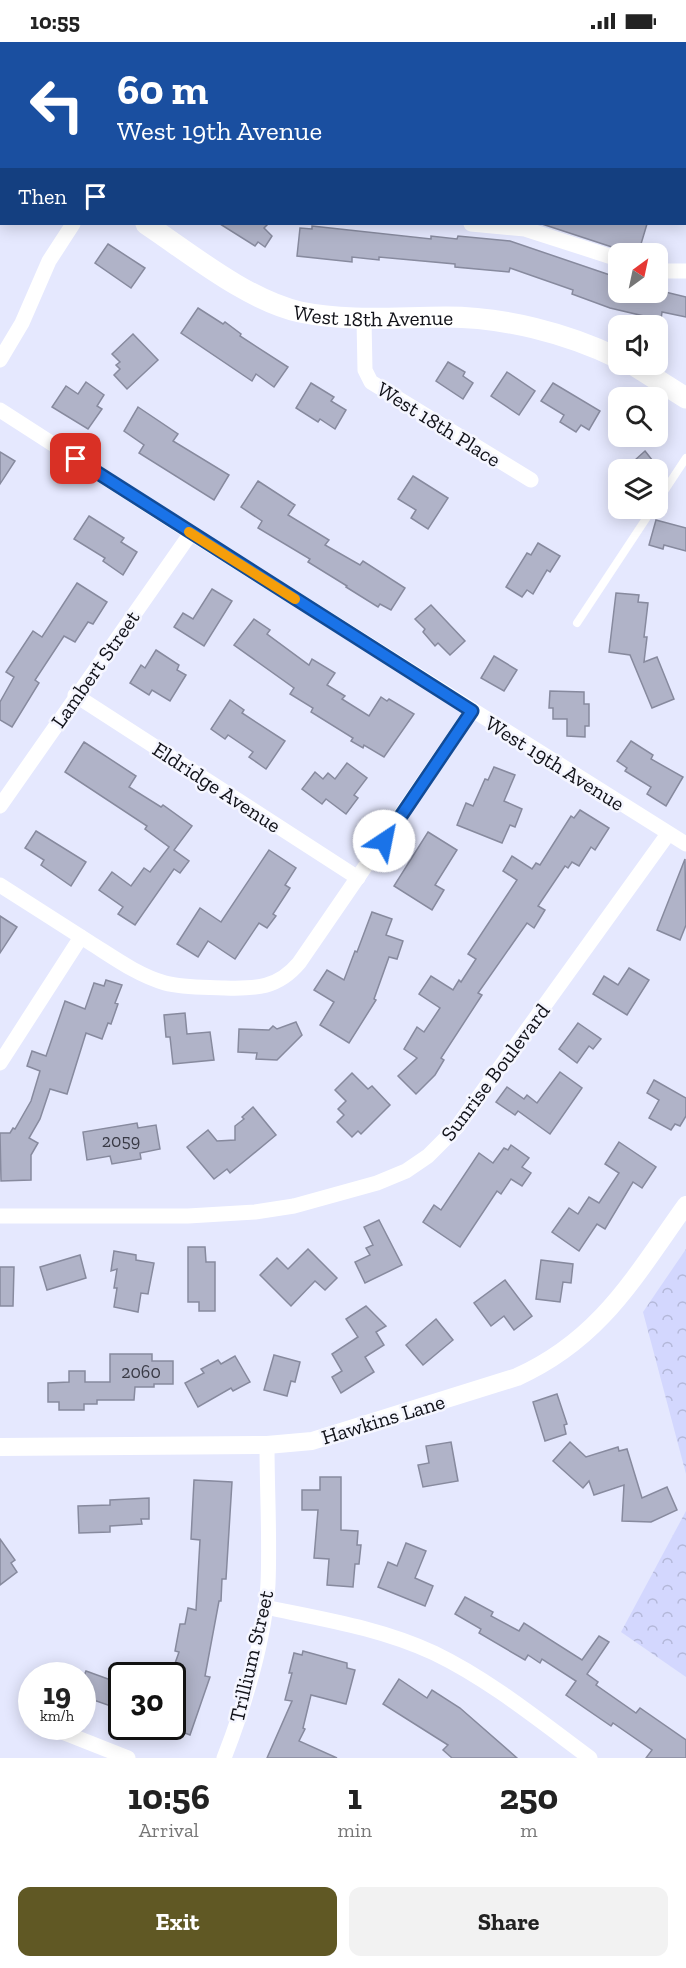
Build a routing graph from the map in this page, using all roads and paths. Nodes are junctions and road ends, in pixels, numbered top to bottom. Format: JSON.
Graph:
{"nodes":[{"id":1,"x":72,"y":225,"type":"edge"},
{"id":2,"x":148,"y":225,"type":"edge"},
{"id":3,"x":480,"y":225,"type":"edge"},
{"id":4,"x":608,"y":256,"type":"edge"},
{"id":5,"x":668,"y":271,"type":"edge"},
{"id":6,"x":686,"y":271,"type":"edge"},
{"id":7,"x":364,"y":320,"type":"junction"},
{"id":8,"x":608,"y":354,"type":"edge"},
{"id":9,"x":0,"y":360,"type":"edge"},
{"id":10,"x":649,"y":375,"type":"edge"},
{"id":11,"x":686,"y":398,"type":"edge"},
{"id":12,"x":0,"y":410,"type":"edge"},
{"id":13,"x":686,"y":458,"type":"edge"},
{"id":14,"x":531,"y":480,"type":"dead end"},
{"id":15,"x":668,"y":485,"type":"edge"},
{"id":16,"x":646,"y":519,"type":"edge"},
{"id":17,"x":191,"y":533,"type":"junction"},
{"id":18,"x":577,"y":623,"type":"dead end"},
{"id":19,"x":75,"y":695,"type":"junction"},
{"id":20,"x":472,"y":711,"type":"junction"},
{"id":21,"x":0,"y":806,"type":"edge"},
{"id":22,"x":668,"y":834,"type":"junction"},
{"id":23,"x":686,"y":844,"type":"edge"},
{"id":24,"x":358,"y":878,"type":"junction"},
{"id":25,"x":0,"y":885,"type":"edge"},
{"id":26,"x":81,"y":937,"type":"junction"},
{"id":27,"x":0,"y":1063,"type":"edge"},
{"id":28,"x":686,"y":1205,"type":"edge"},
{"id":29,"x":0,"y":1216,"type":"edge"},
{"id":30,"x":267,"y":1445,"type":"junction"},
{"id":31,"x":0,"y":1447,"type":"edge"},
{"id":32,"x":265,"y":1607,"type":"junction"},
{"id":33,"x":82,"y":1740,"type":"edge"},
{"id":34,"x":128,"y":1758,"type":"edge"},
{"id":35,"x":224,"y":1758,"type":"edge"},
{"id":36,"x":590,"y":1758,"type":"edge"}],
"edges":[{"from":1,"to":9,"type":"street"},
{"from":2,"to":7,"type":"main road","name":"West 18th Avenue"},
{"from":3,"to":4,"type":"street"},
{"from":5,"to":6,"type":"street"},
{"from":7,"to":8,"type":"main road","name":"West 18th Avenue"},
{"from":7,"to":14,"type":"street","name":"West 18th Place"},
{"from":10,"to":11,"type":"main road"},
{"from":12,"to":17,"type":"street","name":"West 19th Avenue"},
{"from":13,"to":15,"type":"lane"},
{"from":16,"to":18,"type":"lane"},
{"from":17,"to":19,"type":"street","name":"Lambert Street"},
{"from":17,"to":20,"type":"street","name":"West 19th Avenue"},
{"from":19,"to":21,"type":"street","name":"Lambert Street"},
{"from":19,"to":24,"type":"street","name":"Eldridge Avenue"},
{"from":20,"to":22,"type":"street","name":"West 19th Avenue"},
{"from":20,"to":24,"type":"street"},
{"from":22,"to":23,"type":"street","name":"West 19th Avenue"},
{"from":22,"to":29,"type":"street","name":"Sunrise Boulevard"},
{"from":24,"to":26,"type":"street"},
{"from":25,"to":26,"type":"street"},
{"from":26,"to":27,"type":"street"},
{"from":28,"to":30,"type":"street","name":"Hawkins Lane"},
{"from":30,"to":31,"type":"street","name":"Hawkins Lane"},
{"from":30,"to":32,"type":"street","name":"Trillium Street"},
{"from":32,"to":35,"type":"street","name":"Trillium Street"},
{"from":32,"to":36,"type":"street"},
{"from":33,"to":34,"type":"street"}]}
